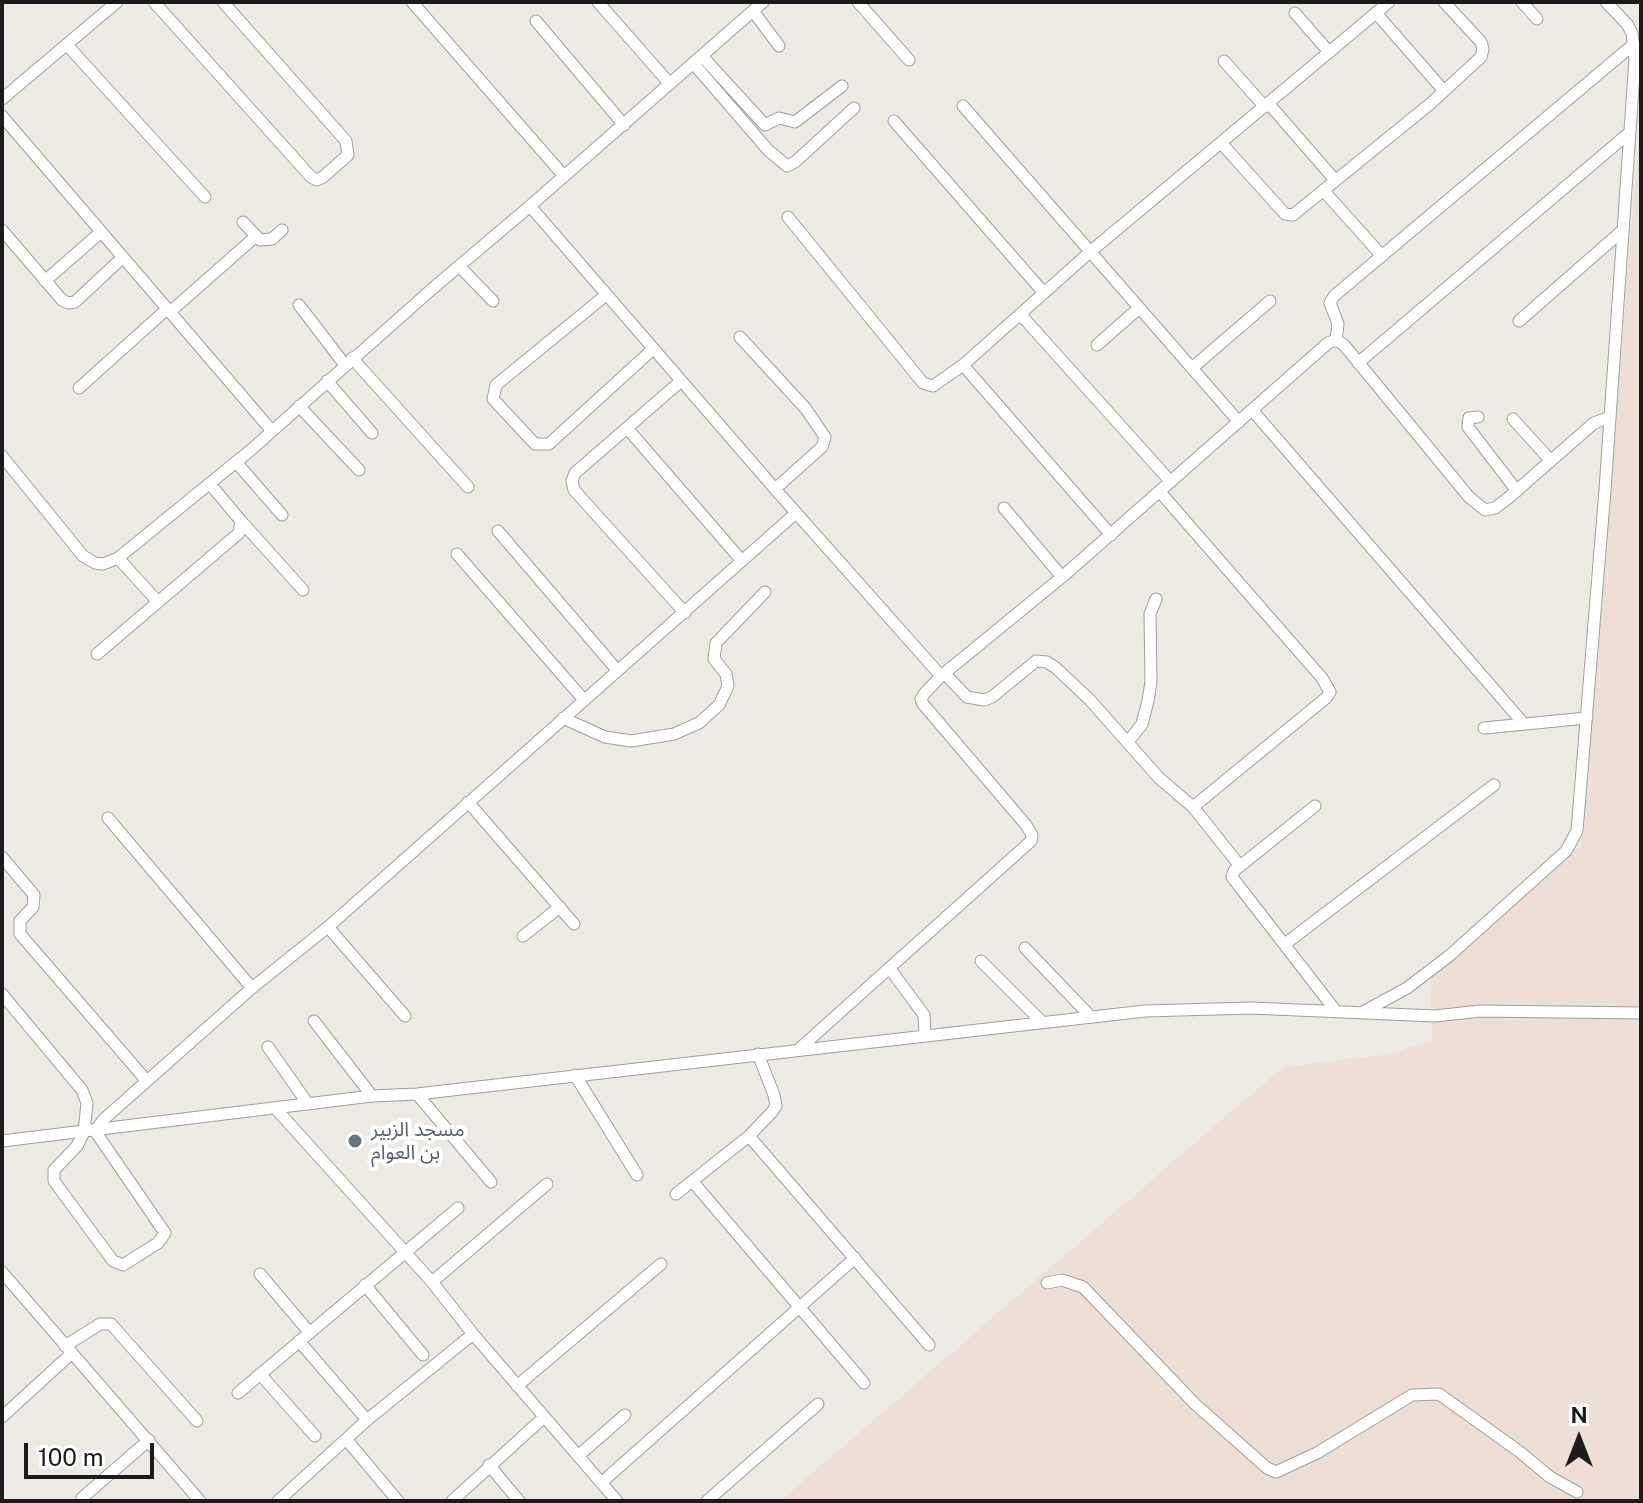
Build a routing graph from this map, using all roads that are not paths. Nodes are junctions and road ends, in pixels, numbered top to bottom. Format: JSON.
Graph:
{"nodes":[{"id":1,"x":154,"y":2,"type":"edge"},
{"id":2,"x":223,"y":2,"type":"edge"},
{"id":3,"x":412,"y":2,"type":"edge"},
{"id":4,"x":598,"y":2,"type":"edge"},
{"id":5,"x":763,"y":2,"type":"edge"},
{"id":6,"x":858,"y":2,"type":"edge"},
{"id":7,"x":1389,"y":2,"type":"edge"},
{"id":8,"x":1444,"y":2,"type":"edge"},
{"id":9,"x":1522,"y":2,"type":"edge"},
{"id":10,"x":1606,"y":2,"type":"edge"},
{"id":11,"x":110,"y":4,"type":"edge"},
{"id":12,"x":753,"y":11,"type":"junction"},
{"id":13,"x":1295,"y":13,"type":"dead end"},
{"id":14,"x":1376,"y":13,"type":"junction"},
{"id":15,"x":1537,"y":19,"type":"dead end"},
{"id":16,"x":536,"y":21,"type":"dead end"},
{"id":17,"x":1634,"y":44,"type":"junction"},
{"id":18,"x":67,"y":45,"type":"junction"},
{"id":19,"x":779,"y":46,"type":"dead end"},
{"id":20,"x":1329,"y":52,"type":"junction"},
{"id":21,"x":697,"y":59,"type":"junction"},
{"id":22,"x":909,"y":60,"type":"dead end"},
{"id":23,"x":1224,"y":61,"type":"dead end"},
{"id":24,"x":670,"y":84,"type":"junction"},
{"id":25,"x":842,"y":86,"type":"dead end"},
{"id":26,"x":1444,"y":91,"type":"junction"},
{"id":27,"x":2,"y":99,"type":"edge"},
{"id":28,"x":963,"y":106,"type":"dead end"},
{"id":29,"x":1267,"y":106,"type":"junction"},
{"id":30,"x":854,"y":108,"type":"dead end"},
{"id":31,"x":2,"y":116,"type":"edge"},
{"id":32,"x":894,"y":121,"type":"dead end"},
{"id":33,"x":624,"y":125,"type":"junction"},
{"id":34,"x":1629,"y":133,"type":"junction"},
{"id":35,"x":1222,"y":144,"type":"junction"},
{"id":36,"x":564,"y":176,"type":"junction"},
{"id":37,"x":1335,"y":180,"type":"junction"},
{"id":38,"x":1323,"y":190,"type":"junction"},
{"id":39,"x":205,"y":197,"type":"dead end"},
{"id":40,"x":530,"y":206,"type":"junction"},
{"id":41,"x":788,"y":217,"type":"dead end"},
{"id":42,"x":243,"y":222,"type":"dead end"},
{"id":43,"x":2,"y":230,"type":"edge"},
{"id":44,"x":282,"y":230,"type":"dead end"},
{"id":45,"x":1622,"y":231,"type":"junction"},
{"id":46,"x":101,"y":232,"type":"junction"},
{"id":47,"x":255,"y":237,"type":"junction"},
{"id":48,"x":1090,"y":252,"type":"junction"},
{"id":49,"x":1382,"y":256,"type":"junction"},
{"id":50,"x":123,"y":257,"type":"junction"},
{"id":51,"x":459,"y":266,"type":"junction"},
{"id":52,"x":45,"y":281,"type":"junction"},
{"id":53,"x":1044,"y":293,"type":"junction"},
{"id":54,"x":606,"y":295,"type":"junction"},
{"id":55,"x":493,"y":301,"type":"dead end"},
{"id":56,"x":1270,"y":301,"type":"dead end"},
{"id":57,"x":299,"y":305,"type":"dead end"},
{"id":58,"x":1139,"y":308,"type":"junction"},
{"id":59,"x":168,"y":310,"type":"junction"},
{"id":60,"x":1021,"y":315,"type":"junction"},
{"id":61,"x":1519,"y":321,"type":"dead end"},
{"id":62,"x":740,"y":337,"type":"dead end"},
{"id":63,"x":1336,"y":340,"type":"junction"},
{"id":64,"x":1097,"y":345,"type":"dead end"},
{"id":65,"x":653,"y":349,"type":"junction"},
{"id":66,"x":349,"y":361,"type":"junction"},
{"id":67,"x":1358,"y":363,"type":"junction"},
{"id":68,"x":963,"y":365,"type":"junction"},
{"id":69,"x":1192,"y":368,"type":"junction"},
{"id":70,"x":327,"y":381,"type":"junction"},
{"id":71,"x":681,"y":381,"type":"junction"},
{"id":72,"x":79,"y":388,"type":"dead end"},
{"id":73,"x":299,"y":406,"type":"junction"},
{"id":74,"x":1252,"y":410,"type":"junction"},
{"id":75,"x":1478,"y":417,"type":"dead end"},
{"id":76,"x":1610,"y":417,"type":"junction"},
{"id":77,"x":1513,"y":419,"type":"dead end"},
{"id":78,"x":1239,"y":422,"type":"junction"},
{"id":79,"x":627,"y":428,"type":"junction"},
{"id":80,"x":272,"y":431,"type":"junction"},
{"id":81,"x":372,"y":433,"type":"dead end"},
{"id":82,"x":2,"y":456,"type":"edge"},
{"id":83,"x":1551,"y":461,"type":"junction"},
{"id":84,"x":236,"y":462,"type":"junction"},
{"id":85,"x":359,"y":470,"type":"dead end"},
{"id":86,"x":1171,"y":482,"type":"junction"},
{"id":87,"x":210,"y":484,"type":"junction"},
{"id":88,"x":468,"y":487,"type":"dead end"},
{"id":89,"x":775,"y":489,"type":"junction"},
{"id":90,"x":1517,"y":491,"type":"junction"},
{"id":91,"x":1160,"y":492,"type":"junction"},
{"id":92,"x":1004,"y":508,"type":"dead end"},
{"id":93,"x":796,"y":513,"type":"junction"},
{"id":94,"x":282,"y":515,"type":"dead end"},
{"id":95,"x":241,"y":521,"type":"junction"},
{"id":96,"x":498,"y":531,"type":"dead end"},
{"id":97,"x":1111,"y":535,"type":"junction"},
{"id":98,"x":457,"y":554,"type":"dead end"},
{"id":99,"x":118,"y":558,"type":"junction"},
{"id":100,"x":742,"y":561,"type":"junction"},
{"id":101,"x":1062,"y":577,"type":"junction"},
{"id":102,"x":303,"y":590,"type":"dead end"},
{"id":103,"x":765,"y":592,"type":"dead end"},
{"id":104,"x":1156,"y":599,"type":"dead end"},
{"id":105,"x":158,"y":602,"type":"junction"},
{"id":106,"x":685,"y":613,"type":"junction"},
{"id":107,"x":97,"y":654,"type":"dead end"},
{"id":108,"x":617,"y":670,"type":"junction"},
{"id":109,"x":943,"y":675,"type":"junction"},
{"id":110,"x":584,"y":700,"type":"junction"},
{"id":111,"x":563,"y":718,"type":"junction"},
{"id":112,"x":1587,"y":718,"type":"junction"},
{"id":113,"x":1524,"y":724,"type":"junction"},
{"id":114,"x":1484,"y":728,"type":"dead end"},
{"id":115,"x":1128,"y":742,"type":"junction"},
{"id":116,"x":1494,"y":785,"type":"dead end"},
{"id":117,"x":468,"y":802,"type":"junction"},
{"id":118,"x":1315,"y":806,"type":"dead end"},
{"id":119,"x":1193,"y":807,"type":"junction"},
{"id":120,"x":108,"y":818,"type":"dead end"},
{"id":121,"x":2,"y":857,"type":"edge"},
{"id":122,"x":1240,"y":866,"type":"junction"},
{"id":123,"x":560,"y":907,"type":"junction"},
{"id":124,"x":574,"y":924,"type":"dead end"},
{"id":125,"x":328,"y":927,"type":"junction"},
{"id":126,"x":523,"y":936,"type":"dead end"},
{"id":127,"x":1285,"y":944,"type":"junction"},
{"id":128,"x":1025,"y":948,"type":"dead end"},
{"id":129,"x":981,"y":961,"type":"dead end"},
{"id":130,"x":890,"y":969,"type":"junction"},
{"id":131,"x":252,"y":988,"type":"junction"},
{"id":132,"x":2,"y":994,"type":"edge"},
{"id":133,"x":1335,"y":1010,"type":"junction"},
{"id":134,"x":1363,"y":1012,"type":"junction"},
{"id":135,"x":1641,"y":1013,"type":"edge"},
{"id":136,"x":405,"y":1016,"type":"dead end"},
{"id":137,"x":1090,"y":1016,"type":"junction"},
{"id":138,"x":314,"y":1021,"type":"dead end"},
{"id":139,"x":1042,"y":1022,"type":"junction"},
{"id":140,"x":925,"y":1035,"type":"junction"},
{"id":141,"x":268,"y":1047,"type":"dead end"},
{"id":142,"x":798,"y":1049,"type":"junction"},
{"id":143,"x":758,"y":1054,"type":"junction"},
{"id":144,"x":575,"y":1075,"type":"junction"},
{"id":145,"x":146,"y":1080,"type":"junction"},
{"id":146,"x":417,"y":1094,"type":"junction"},
{"id":147,"x":372,"y":1096,"type":"junction"},
{"id":148,"x":308,"y":1104,"type":"junction"},
{"id":149,"x":276,"y":1109,"type":"junction"},
{"id":150,"x":90,"y":1131,"type":"junction"},
{"id":151,"x":749,"y":1136,"type":"junction"},
{"id":152,"x":2,"y":1141,"type":"edge"},
{"id":153,"x":637,"y":1175,"type":"dead end"},
{"id":154,"x":491,"y":1182,"type":"dead end"},
{"id":155,"x":693,"y":1182,"type":"junction"},
{"id":156,"x":547,"y":1184,"type":"dead end"},
{"id":157,"x":676,"y":1194,"type":"dead end"},
{"id":158,"x":458,"y":1208,"type":"dead end"},
{"id":159,"x":404,"y":1251,"type":"junction"},
{"id":160,"x":855,"y":1258,"type":"junction"},
{"id":161,"x":661,"y":1264,"type":"dead end"},
{"id":162,"x":2,"y":1272,"type":"edge"},
{"id":163,"x":260,"y":1274,"type":"dead end"},
{"id":164,"x":432,"y":1282,"type":"junction"},
{"id":165,"x":1047,"y":1283,"type":"dead end"},
{"id":166,"x":365,"y":1285,"type":"junction"},
{"id":167,"x":799,"y":1305,"type":"junction"},
{"id":168,"x":309,"y":1332,"type":"junction"},
{"id":169,"x":473,"y":1334,"type":"junction"},
{"id":170,"x":299,"y":1341,"type":"junction"},
{"id":171,"x":929,"y":1345,"type":"dead end"},
{"id":172,"x":69,"y":1349,"type":"junction"},
{"id":173,"x":423,"y":1355,"type":"dead end"},
{"id":174,"x":260,"y":1374,"type":"junction"},
{"id":175,"x":864,"y":1383,"type":"dead end"},
{"id":176,"x":517,"y":1386,"type":"junction"},
{"id":177,"x":238,"y":1393,"type":"dead end"},
{"id":178,"x":818,"y":1404,"type":"dead end"},
{"id":179,"x":625,"y":1415,"type":"dead end"},
{"id":180,"x":2,"y":1417,"type":"edge"},
{"id":181,"x":543,"y":1418,"type":"junction"},
{"id":182,"x":367,"y":1420,"type":"junction"},
{"id":183,"x":197,"y":1421,"type":"dead end"},
{"id":184,"x":315,"y":1436,"type":"dead end"},
{"id":185,"x":346,"y":1439,"type":"junction"},
{"id":186,"x":149,"y":1440,"type":"junction"},
{"id":187,"x":578,"y":1456,"type":"junction"},
{"id":188,"x":489,"y":1465,"type":"junction"},
{"id":189,"x":601,"y":1483,"type":"junction"},
{"id":190,"x":1577,"y":1492,"type":"dead end"},
{"id":191,"x":82,"y":1498,"type":"dead end"},
{"id":192,"x":200,"y":1501,"type":"edge"},
{"id":193,"x":278,"y":1501,"type":"edge"},
{"id":194,"x":398,"y":1501,"type":"edge"},
{"id":195,"x":452,"y":1501,"type":"edge"},
{"id":196,"x":519,"y":1501,"type":"edge"},
{"id":197,"x":617,"y":1501,"type":"edge"},
{"id":198,"x":707,"y":1501,"type":"edge"}],
"edges":[{"from":1,"to":2,"type":"street"},
{"from":3,"to":36,"type":"street"},
{"from":4,"to":24,"type":"street"},
{"from":5,"to":12,"type":"street"},
{"from":6,"to":22,"type":"street"},
{"from":7,"to":14,"type":"street"},
{"from":8,"to":26,"type":"street"},
{"from":9,"to":15,"type":"street"},
{"from":10,"to":17,"type":"street"},
{"from":11,"to":18,"type":"street"},
{"from":12,"to":19,"type":"street"},
{"from":12,"to":21,"type":"street"},
{"from":13,"to":20,"type":"street"},
{"from":14,"to":20,"type":"street"},
{"from":14,"to":26,"type":"street"},
{"from":16,"to":33,"type":"street"},
{"from":17,"to":34,"type":"street"},
{"from":17,"to":49,"type":"street"},
{"from":18,"to":27,"type":"street"},
{"from":18,"to":39,"type":"street"},
{"from":20,"to":29,"type":"street"},
{"from":21,"to":24,"type":"street"},
{"from":21,"to":25,"type":"street"},
{"from":21,"to":30,"type":"street"},
{"from":23,"to":29,"type":"street"},
{"from":24,"to":33,"type":"street"},
{"from":26,"to":37,"type":"street"},
{"from":28,"to":48,"type":"street"},
{"from":29,"to":35,"type":"street"},
{"from":29,"to":37,"type":"street"},
{"from":31,"to":46,"type":"street"},
{"from":32,"to":53,"type":"street"},
{"from":33,"to":36,"type":"street"},
{"from":34,"to":45,"type":"street"},
{"from":34,"to":67,"type":"street"},
{"from":35,"to":38,"type":"street"},
{"from":35,"to":48,"type":"street"},
{"from":36,"to":40,"type":"street"},
{"from":37,"to":38,"type":"street"},
{"from":38,"to":49,"type":"street"},
{"from":40,"to":51,"type":"street"},
{"from":40,"to":54,"type":"street"},
{"from":41,"to":68,"type":"street"},
{"from":42,"to":47,"type":"street"},
{"from":43,"to":52,"type":"street"},
{"from":44,"to":47,"type":"street"},
{"from":45,"to":61,"type":"street"},
{"from":45,"to":76,"type":"street"},
{"from":46,"to":50,"type":"street"},
{"from":46,"to":52,"type":"street"},
{"from":47,"to":59,"type":"street"},
{"from":48,"to":53,"type":"street"},
{"from":48,"to":58,"type":"street"},
{"from":49,"to":63,"type":"street"},
{"from":50,"to":52,"type":"street"},
{"from":50,"to":59,"type":"street"},
{"from":51,"to":55,"type":"street"},
{"from":51,"to":66,"type":"street"},
{"from":53,"to":60,"type":"street"},
{"from":54,"to":65,"type":"street"},
{"from":54,"to":65,"type":"street"},
{"from":56,"to":69,"type":"street"},
{"from":57,"to":66,"type":"street"},
{"from":58,"to":64,"type":"street"},
{"from":58,"to":69,"type":"street"},
{"from":59,"to":72,"type":"street"},
{"from":59,"to":80,"type":"street"},
{"from":60,"to":68,"type":"street"},
{"from":60,"to":86,"type":"street"},
{"from":62,"to":89,"type":"street"},
{"from":63,"to":67,"type":"street"},
{"from":63,"to":74,"type":"street"},
{"from":65,"to":71,"type":"street"},
{"from":66,"to":70,"type":"street"},
{"from":66,"to":88,"type":"street"},
{"from":67,"to":90,"type":"street"},
{"from":68,"to":97,"type":"street"},
{"from":69,"to":78,"type":"street"},
{"from":70,"to":73,"type":"street"},
{"from":70,"to":81,"type":"street"},
{"from":71,"to":79,"type":"street"},
{"from":71,"to":89,"type":"street"},
{"from":73,"to":80,"type":"street"},
{"from":73,"to":85,"type":"street"},
{"from":74,"to":78,"type":"street"},
{"from":74,"to":113,"type":"street"},
{"from":75,"to":90,"type":"street"},
{"from":76,"to":83,"type":"street"},
{"from":76,"to":112,"type":"street"},
{"from":77,"to":83,"type":"street"},
{"from":78,"to":86,"type":"street"},
{"from":79,"to":100,"type":"street"},
{"from":79,"to":106,"type":"street"},
{"from":80,"to":84,"type":"street"},
{"from":82,"to":99,"type":"street"},
{"from":83,"to":90,"type":"street"},
{"from":84,"to":87,"type":"street"},
{"from":84,"to":94,"type":"street"},
{"from":86,"to":91,"type":"street"},
{"from":87,"to":95,"type":"street"},
{"from":87,"to":99,"type":"street"},
{"from":89,"to":93,"type":"street"},
{"from":91,"to":97,"type":"street"},
{"from":91,"to":119,"type":"street"},
{"from":92,"to":101,"type":"street"},
{"from":93,"to":100,"type":"street"},
{"from":93,"to":109,"type":"street"},
{"from":95,"to":102,"type":"street"},
{"from":95,"to":105,"type":"street"},
{"from":96,"to":108,"type":"street"},
{"from":97,"to":101,"type":"street"},
{"from":98,"to":110,"type":"street"},
{"from":99,"to":105,"type":"street"},
{"from":100,"to":106,"type":"street"},
{"from":101,"to":109,"type":"street"},
{"from":103,"to":111,"type":"street"},
{"from":104,"to":115,"type":"street"},
{"from":105,"to":107,"type":"street"},
{"from":106,"to":108,"type":"street"},
{"from":108,"to":110,"type":"street"},
{"from":109,"to":115,"type":"street"},
{"from":109,"to":130,"type":"street"},
{"from":110,"to":111,"type":"street"},
{"from":111,"to":117,"type":"street"},
{"from":112,"to":113,"type":"street"},
{"from":112,"to":134,"type":"street"},
{"from":113,"to":114,"type":"street"},
{"from":115,"to":119,"type":"street"},
{"from":116,"to":127,"type":"street"},
{"from":117,"to":123,"type":"street"},
{"from":117,"to":125,"type":"street"},
{"from":118,"to":122,"type":"street"},
{"from":119,"to":122,"type":"street"},
{"from":120,"to":131,"type":"street"},
{"from":121,"to":145,"type":"street"},
{"from":122,"to":127,"type":"street"},
{"from":123,"to":124,"type":"street"},
{"from":123,"to":126,"type":"street"},
{"from":125,"to":131,"type":"street"},
{"from":125,"to":136,"type":"street"},
{"from":127,"to":133,"type":"street"},
{"from":128,"to":137,"type":"street"},
{"from":129,"to":139,"type":"street"},
{"from":130,"to":140,"type":"street"},
{"from":130,"to":142,"type":"street"},
{"from":131,"to":145,"type":"street"},
{"from":132,"to":150,"type":"street"},
{"from":133,"to":134,"type":"street"},
{"from":133,"to":137,"type":"street"},
{"from":134,"to":135,"type":"street"},
{"from":137,"to":139,"type":"street"},
{"from":138,"to":147,"type":"street"},
{"from":139,"to":140,"type":"street"},
{"from":140,"to":142,"type":"street"},
{"from":141,"to":148,"type":"street"},
{"from":142,"to":143,"type":"street"},
{"from":143,"to":144,"type":"street"},
{"from":143,"to":151,"type":"street"},
{"from":144,"to":146,"type":"street"},
{"from":144,"to":153,"type":"street"},
{"from":145,"to":150,"type":"street"},
{"from":146,"to":147,"type":"street"},
{"from":146,"to":154,"type":"street"},
{"from":147,"to":148,"type":"street"},
{"from":148,"to":149,"type":"street"},
{"from":149,"to":150,"type":"street"},
{"from":149,"to":159,"type":"street"},
{"from":150,"to":150,"type":"street"},
{"from":150,"to":152,"type":"street"},
{"from":151,"to":155,"type":"street"},
{"from":151,"to":160,"type":"street"},
{"from":155,"to":157,"type":"street"},
{"from":155,"to":167,"type":"street"},
{"from":156,"to":164,"type":"street"},
{"from":158,"to":159,"type":"street"},
{"from":159,"to":164,"type":"street"},
{"from":159,"to":166,"type":"street"},
{"from":160,"to":167,"type":"street"},
{"from":160,"to":171,"type":"street"},
{"from":161,"to":176,"type":"street"},
{"from":162,"to":172,"type":"street"},
{"from":163,"to":168,"type":"street"},
{"from":164,"to":169,"type":"street"},
{"from":165,"to":190,"type":"street"},
{"from":166,"to":168,"type":"street"},
{"from":166,"to":173,"type":"street"},
{"from":167,"to":175,"type":"street"},
{"from":167,"to":189,"type":"street"},
{"from":168,"to":170,"type":"street"},
{"from":169,"to":176,"type":"street"},
{"from":169,"to":182,"type":"street"},
{"from":170,"to":174,"type":"street"},
{"from":170,"to":182,"type":"street"},
{"from":172,"to":180,"type":"street"},
{"from":172,"to":183,"type":"street"},
{"from":172,"to":186,"type":"street"},
{"from":174,"to":177,"type":"street"},
{"from":174,"to":184,"type":"street"},
{"from":176,"to":181,"type":"street"},
{"from":178,"to":198,"type":"street"},
{"from":179,"to":187,"type":"street"},
{"from":181,"to":187,"type":"street"},
{"from":181,"to":188,"type":"street"},
{"from":182,"to":185,"type":"street"},
{"from":185,"to":193,"type":"street"},
{"from":185,"to":194,"type":"street"},
{"from":186,"to":191,"type":"street"},
{"from":186,"to":192,"type":"street"},
{"from":187,"to":189,"type":"street"},
{"from":188,"to":195,"type":"street"},
{"from":188,"to":196,"type":"street"},
{"from":189,"to":197,"type":"street"}]}
